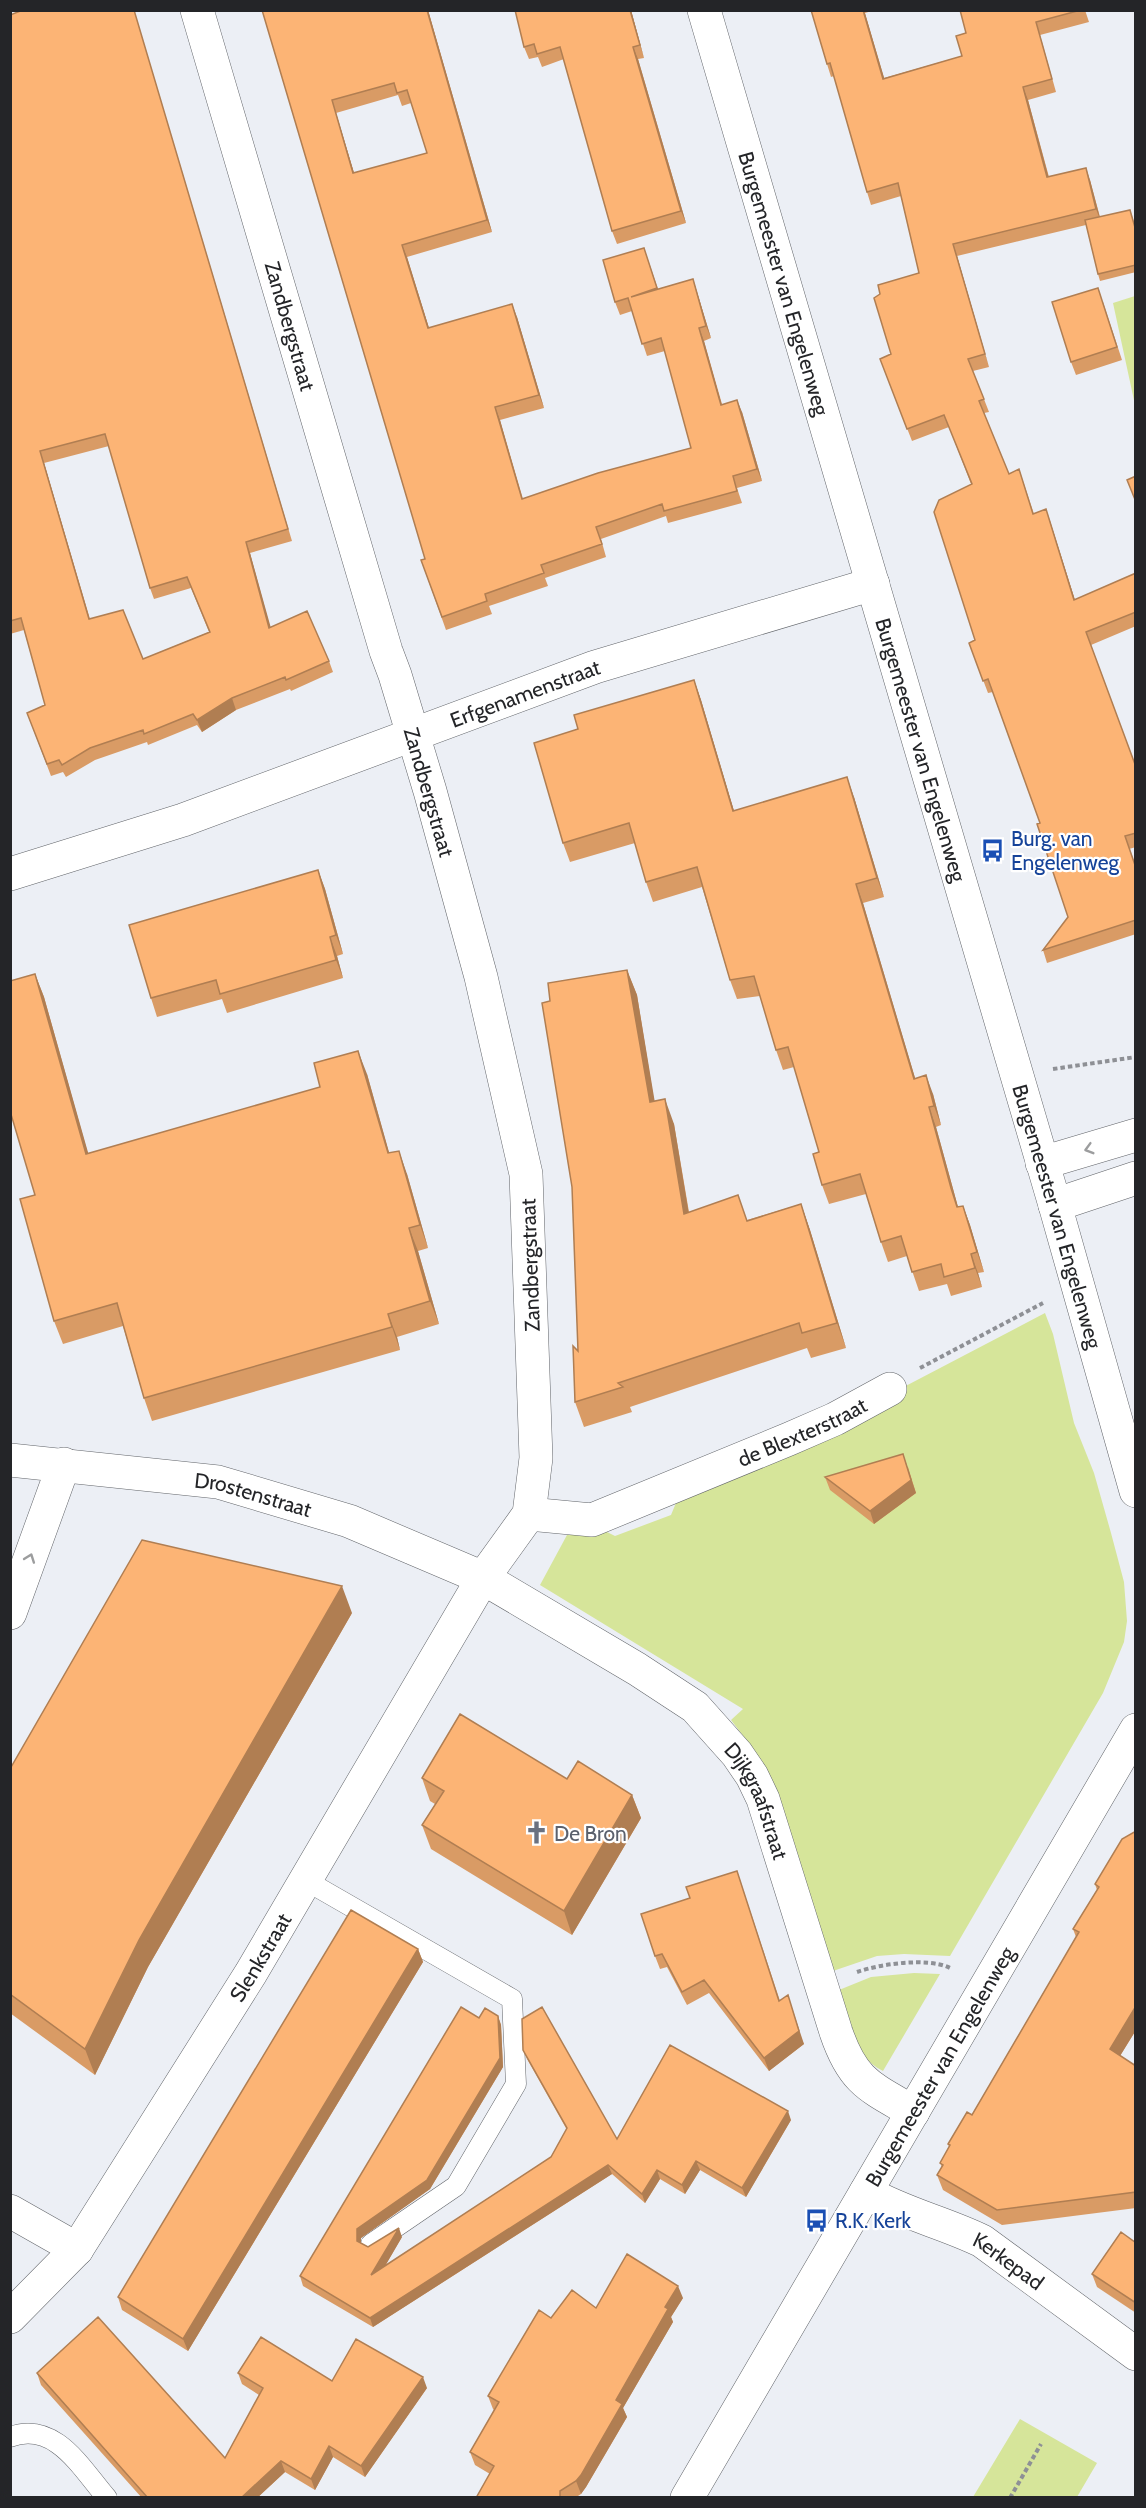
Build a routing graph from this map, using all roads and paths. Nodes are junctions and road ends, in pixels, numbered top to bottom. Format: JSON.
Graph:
{"nodes":[{"id":1,"x":197,"y":10,"type":"edge"},
{"id":2,"x":704,"y":10,"type":"edge"},
{"id":3,"x":873,"y":584,"type":"junction"},
{"id":4,"x":413,"y":735,"type":"junction"},
{"id":5,"x":10,"y":874,"type":"edge"},
{"id":6,"x":1136,"y":1057,"type":"edge"},
{"id":7,"x":1049,"y":1070,"type":"dead end"},
{"id":8,"x":1136,"y":1135,"type":"edge"},
{"id":9,"x":1042,"y":1162,"type":"junction"},
{"id":10,"x":1136,"y":1178,"type":"edge"},
{"id":11,"x":1055,"y":1205,"type":"junction"},
{"id":12,"x":1046,"y":1301,"type":"dead end"},
{"id":13,"x":890,"y":1389,"type":"joint"},
{"id":14,"x":10,"y":1460,"type":"edge"},
{"id":15,"x":64,"y":1464,"type":"junction"},
{"id":16,"x":1136,"y":1491,"type":"edge"},
{"id":17,"x":529,"y":1514,"type":"junction"},
{"id":18,"x":483,"y":1578,"type":"junction"},
{"id":19,"x":10,"y":1613,"type":"edge"},
{"id":20,"x":1136,"y":1730,"type":"edge"},
{"id":21,"x":305,"y":1880,"type":"junction"},
{"id":22,"x":950,"y":1968,"type":"dead end"},
{"id":23,"x":852,"y":1974,"type":"dead end"},
{"id":24,"x":913,"y":2112,"type":"junction"},
{"id":25,"x":866,"y":2192,"type":"junction"},
{"id":26,"x":10,"y":2211,"type":"edge"},
{"id":27,"x":371,"y":2244,"type":"edge"},
{"id":28,"x":77,"y":2249,"type":"junction"},
{"id":29,"x":10,"y":2317,"type":"edge"},
{"id":30,"x":1136,"y":2354,"type":"edge"},
{"id":31,"x":10,"y":2437,"type":"edge"},
{"id":32,"x":1041,"y":2444,"type":"dead end"},
{"id":33,"x":107,"y":2498,"type":"edge"},
{"id":34,"x":687,"y":2498,"type":"edge"},
{"id":35,"x":1010,"y":2498,"type":"edge"}],
"edges":[{"from":1,"to":4,"type":"street","name":"Zandbergstraat"},
{"from":2,"to":3,"type":"street","name":"Burgemeester van Engelenweg"},
{"from":3,"to":4,"type":"street","name":"Erfgenamenstraat"},
{"from":3,"to":9,"type":"street","name":"Burgemeester van Engelenweg"},
{"from":4,"to":5,"type":"street","name":"Erfgenamenstraat"},
{"from":4,"to":17,"type":"street","name":"Zandbergstraat"},
{"from":6,"to":7,"type":"path"},
{"from":8,"to":9,"type":"street","one_way":true},
{"from":9,"to":11,"type":"street","name":"Burgemeester van Engelenweg"},
{"from":10,"to":11,"type":"street"},
{"from":11,"to":16,"type":"street","name":"Burgemeester van Engelenweg"},
{"from":12,"to":13,"type":"path","name":"de Blexterstraat"},
{"from":13,"to":17,"type":"street","name":"de Blexterstraat"},
{"from":14,"to":15,"type":"street","name":"Drostenstraat"},
{"from":15,"to":18,"type":"street","name":"Drostenstraat"},
{"from":19,"to":15,"type":"street","one_way":true},
{"from":17,"to":18,"type":"street","name":"Zandbergstraat"},
{"from":18,"to":21,"type":"street","name":"Slenkstraat"},
{"from":18,"to":24,"type":"street","name":"Dijkgraafstraat"},
{"from":20,"to":24,"type":"street","name":"Burgemeester van Engelenweg"},
{"from":21,"to":27,"type":"lane"},
{"from":21,"to":28,"type":"street","name":"Slenkstraat"},
{"from":22,"to":23,"type":"path"},
{"from":24,"to":25,"type":"street","name":"Burgemeester van Engelenweg"},
{"from":25,"to":30,"type":"street","name":"Kerkepad"},
{"from":25,"to":34,"type":"street","name":"Burgemeester van Engelenweg"},
{"from":26,"to":28,"type":"street"},
{"from":28,"to":29,"type":"street","name":"Slenkstraat"},
{"from":31,"to":33,"type":"lane"},
{"from":32,"to":35,"type":"path"}]}
